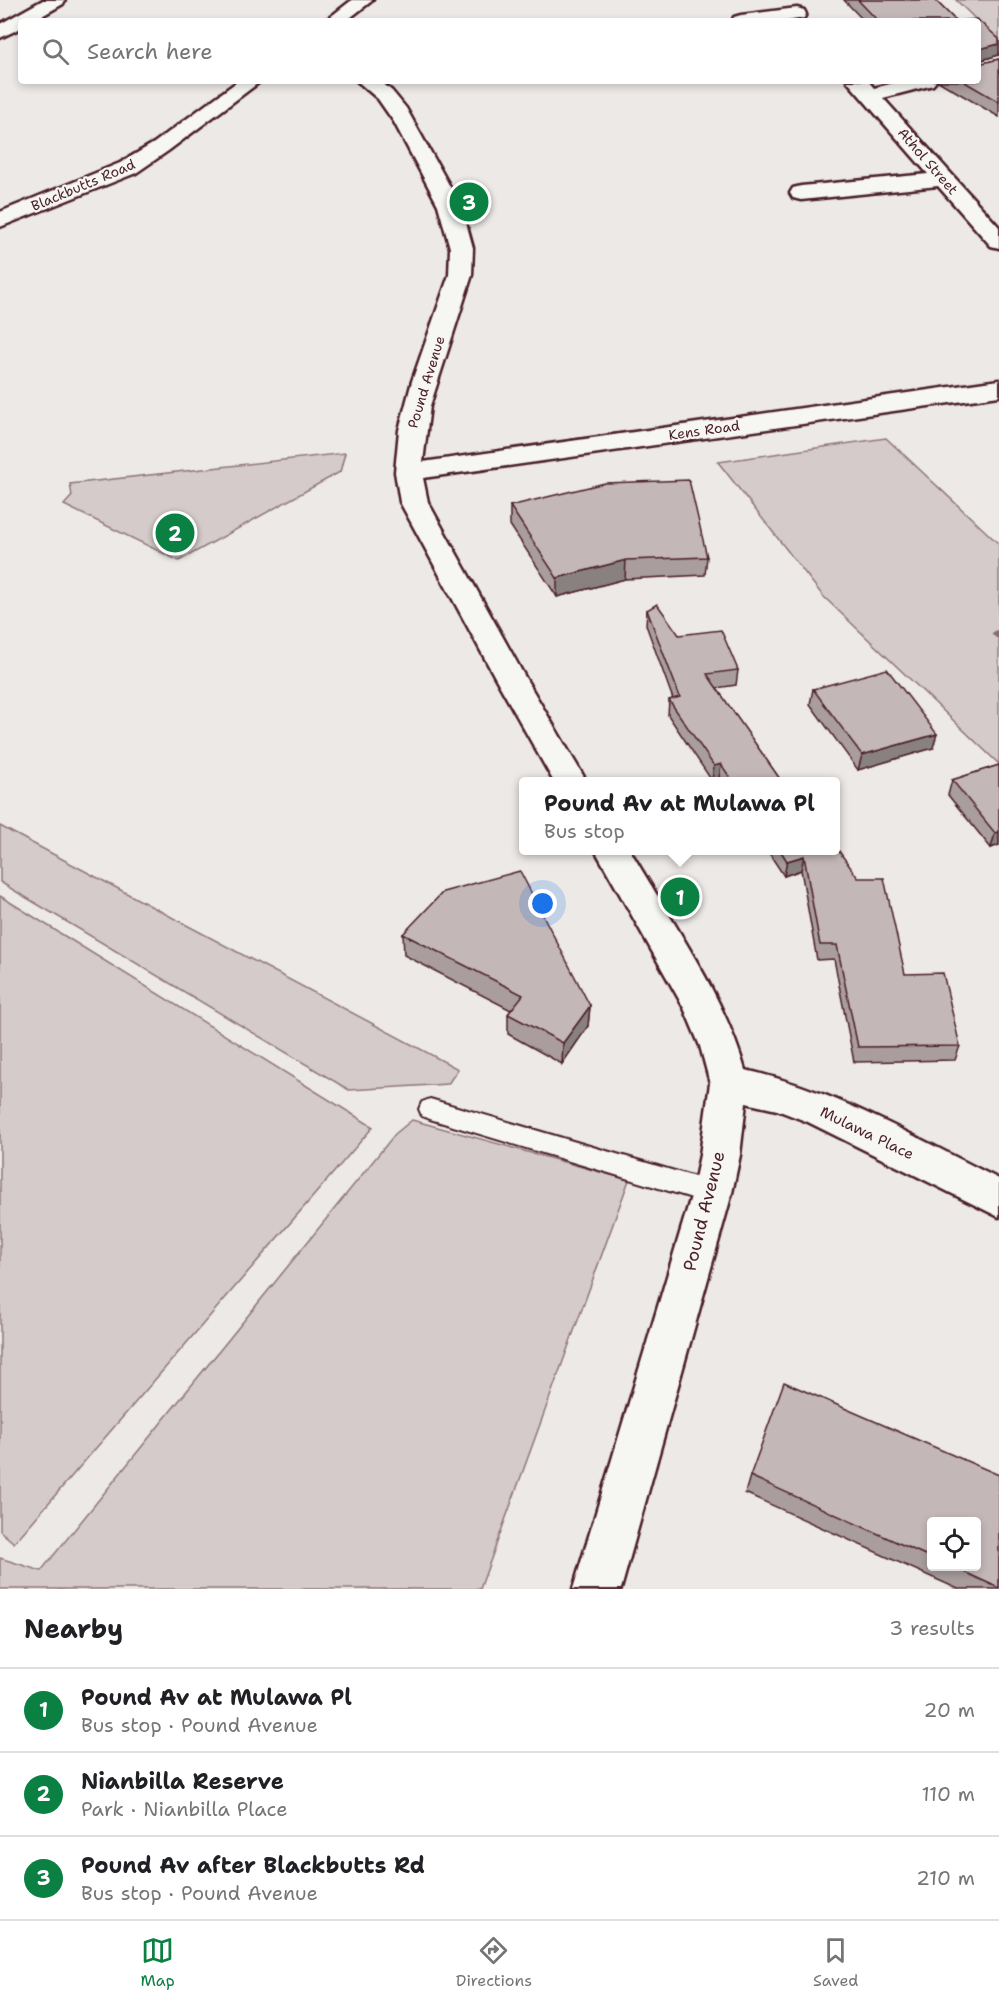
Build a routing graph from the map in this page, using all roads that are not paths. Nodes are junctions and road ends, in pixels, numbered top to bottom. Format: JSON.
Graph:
{"nodes":[{"id":1,"x":56,"y":0,"type":"edge"},
{"id":2,"x":364,"y":0,"type":"edge"},
{"id":3,"x":0,"y":11,"type":"edge"},
{"id":4,"x":35,"y":12,"type":"junction"},
{"id":5,"x":795,"y":12,"type":"edge"},
{"id":6,"x":24,"y":18,"type":"edge"},
{"id":7,"x":338,"y":18,"type":"edge"},
{"id":8,"x":759,"y":18,"type":"edge"},
{"id":9,"x":18,"y":22,"type":"edge"},
{"id":10,"x":0,"y":32,"type":"edge"},
{"id":11,"x":247,"y":84,"type":"edge"},
{"id":12,"x":372,"y":84,"type":"edge"},
{"id":13,"x":899,"y":84,"type":"edge"},
{"id":14,"x":863,"y":88,"type":"edge"},
{"id":15,"x":943,"y":178,"type":"junction"},
{"id":16,"x":801,"y":193,"type":"dead end"},
{"id":17,"x":0,"y":220,"type":"edge"},
{"id":18,"x":999,"y":241,"type":"edge"},
{"id":19,"x":999,"y":388,"type":"edge"},
{"id":20,"x":410,"y":472,"type":"junction"},
{"id":21,"x":568,"y":777,"type":"edge"},
{"id":22,"x":615,"y":855,"type":"edge"},
{"id":23,"x":729,"y":1083,"type":"junction"},
{"id":24,"x":430,"y":1109,"type":"dead end"},
{"id":25,"x":712,"y":1193,"type":"junction"},
{"id":26,"x":999,"y":1199,"type":"edge"},
{"id":27,"x":597,"y":1589,"type":"edge"}],
"edges":[{"from":1,"to":4,"type":"street"},
{"from":2,"to":7,"type":"street"},
{"from":3,"to":4,"type":"street"},
{"from":4,"to":6,"type":"street"},
{"from":5,"to":8,"type":"street"},
{"from":9,"to":10,"type":"street"},
{"from":11,"to":17,"type":"street","name":"Blackbutts Road"},
{"from":12,"to":20,"type":"street","name":"Pound Avenue"},
{"from":13,"to":14,"type":"street"},
{"from":14,"to":15,"type":"street","name":"Athol Street"},
{"from":15,"to":16,"type":"street"},
{"from":15,"to":18,"type":"street","name":"Athol Street"},
{"from":19,"to":20,"type":"street","name":"Kens Road"},
{"from":20,"to":21,"type":"street","name":"Pound Avenue"},
{"from":22,"to":23,"type":"street","name":"Pound Avenue"},
{"from":23,"to":25,"type":"street","name":"Pound Avenue"},
{"from":23,"to":26,"type":"street","name":"Mulawa Place"},
{"from":24,"to":25,"type":"lane"},
{"from":25,"to":27,"type":"street","name":"Pound Avenue"}]}
